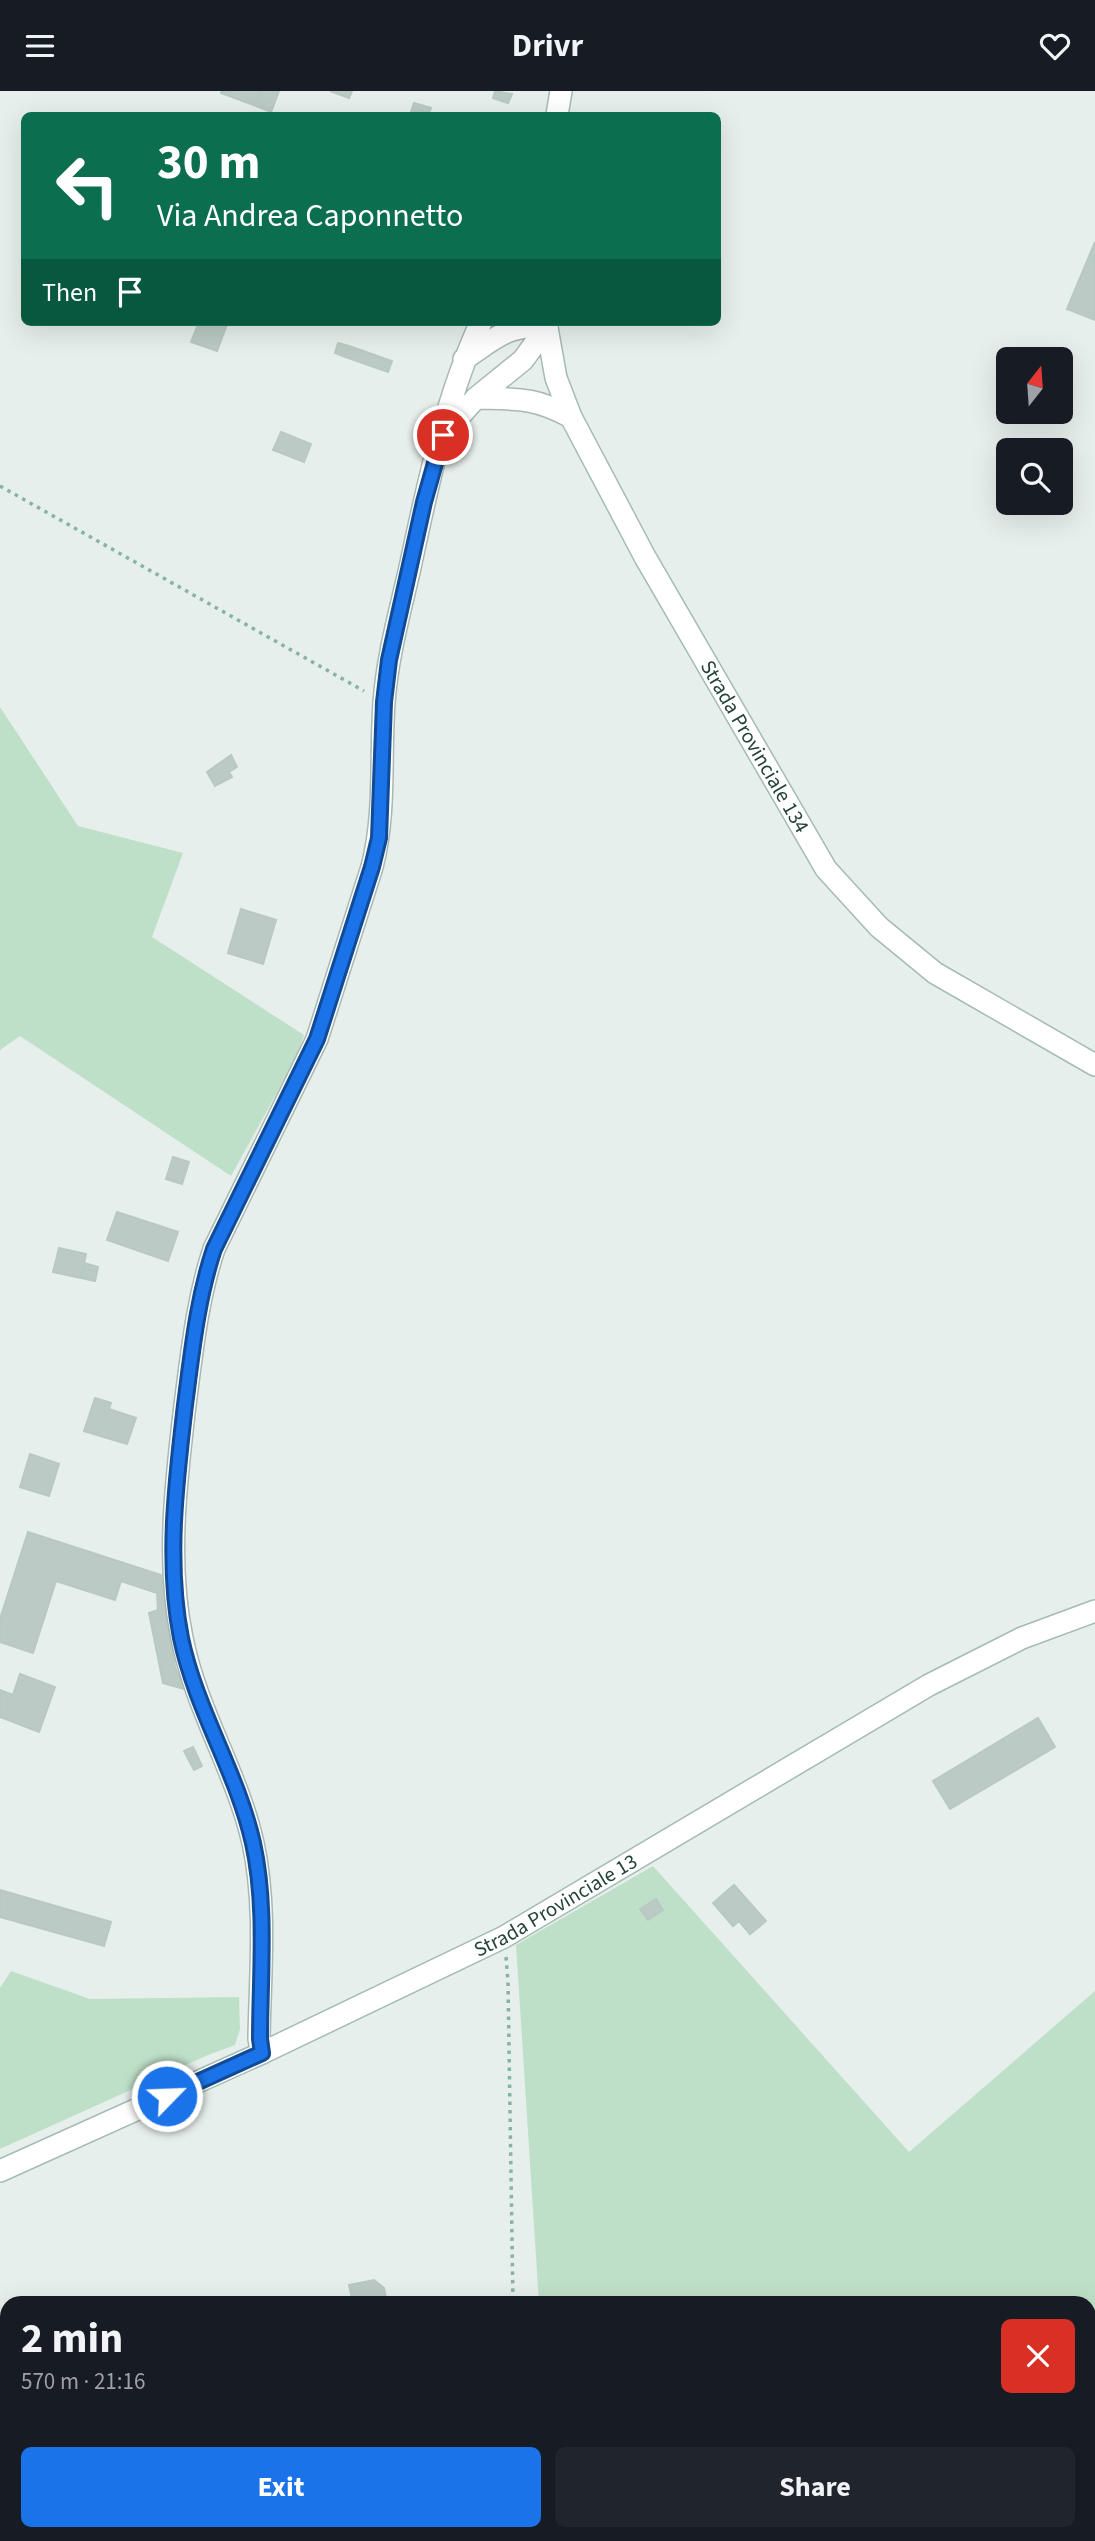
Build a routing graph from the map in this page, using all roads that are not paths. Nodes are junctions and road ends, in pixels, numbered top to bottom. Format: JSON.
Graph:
{"nodes":[{"id":1,"x":561,"y":91,"type":"edge"},
{"id":2,"x":558,"y":112,"type":"edge"},
{"id":3,"x":479,"y":326,"type":"edge"},
{"id":4,"x":524,"y":326,"type":"edge"},
{"id":5,"x":545,"y":326,"type":"edge"},
{"id":6,"x":546,"y":326,"type":"edge"},
{"id":7,"x":463,"y":360,"type":"junction"},
{"id":8,"x":476,"y":398,"type":"junction"},
{"id":9,"x":571,"y":417,"type":"junction"},
{"id":10,"x":443,"y":435,"type":"junction"},
{"id":11,"x":1095,"y":1065,"type":"edge"},
{"id":12,"x":1095,"y":1611,"type":"edge"},
{"id":13,"x":262,"y":2053,"type":"junction"},
{"id":14,"x":0,"y":2171,"type":"edge"}],
"edges":[{"from":1,"to":2,"type":"main road"},
{"from":3,"to":7,"type":"main road"},
{"from":4,"to":7,"type":"main road"},
{"from":5,"to":8,"type":"main road"},
{"from":6,"to":9,"type":"main road","name":"Strada Provinciale 134"},
{"from":7,"to":10,"type":"main road"},
{"from":8,"to":9,"type":"main road"},
{"from":8,"to":10,"type":"main road"},
{"from":9,"to":11,"type":"main road","name":"Strada Provinciale 134"},
{"from":10,"to":13,"type":"main road"},
{"from":12,"to":13,"type":"main road","name":"Strada Provinciale 13"},
{"from":13,"to":14,"type":"main road","name":"Strada Provinciale 13"}]}
